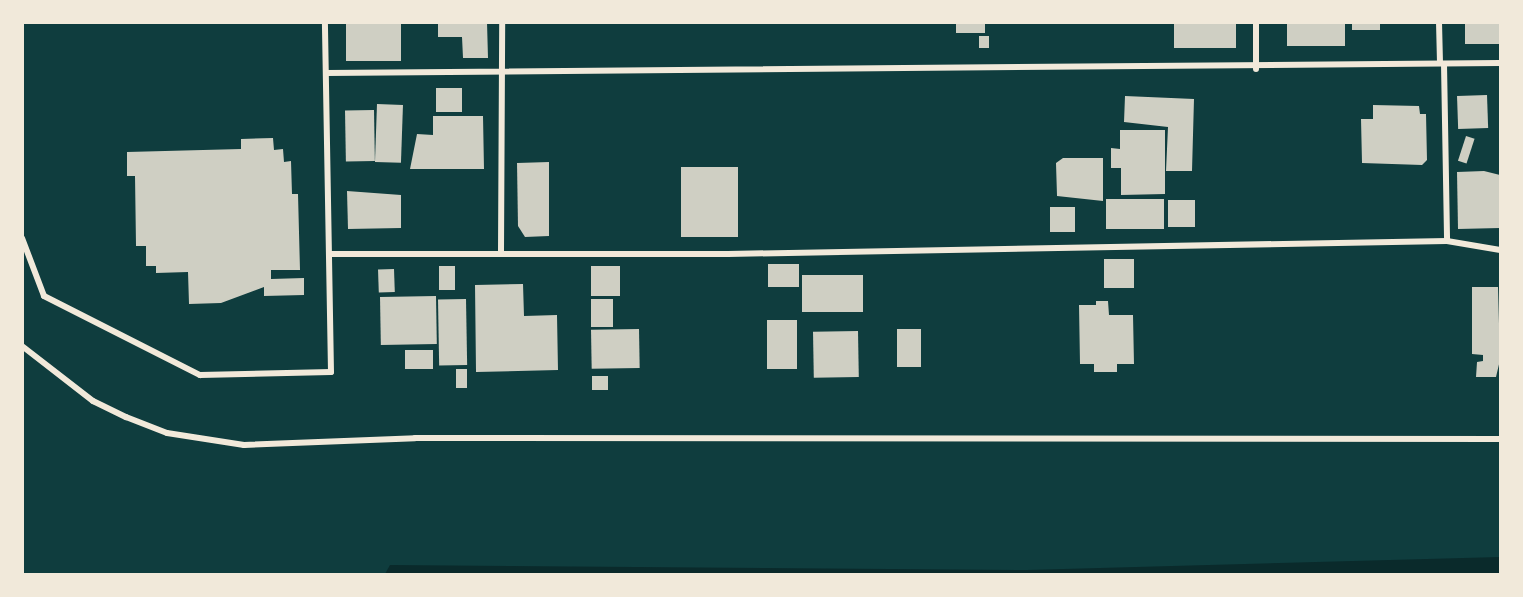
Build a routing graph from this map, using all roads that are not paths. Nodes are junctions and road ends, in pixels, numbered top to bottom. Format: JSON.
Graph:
{"nodes":[{"id":1,"x":325,"y":22,"type":"edge"},
{"id":2,"x":502,"y":22,"type":"edge"},
{"id":3,"x":1256,"y":22,"type":"edge"},
{"id":4,"x":1440,"y":22,"type":"edge"},
{"id":5,"x":1500,"y":63,"type":"edge"},
{"id":6,"x":1442,"y":64,"type":"junction"},
{"id":7,"x":1256,"y":69,"type":"junction"},
{"id":8,"x":326,"y":73,"type":"junction"},
{"id":9,"x":502,"y":75,"type":"junction"},
{"id":10,"x":22,"y":238,"type":"edge"},
{"id":11,"x":1447,"y":241,"type":"junction"},
{"id":12,"x":1500,"y":250,"type":"edge"},
{"id":13,"x":501,"y":251,"type":"junction"},
{"id":14,"x":329,"y":254,"type":"junction"},
{"id":15,"x":22,"y":346,"type":"edge"},
{"id":16,"x":1500,"y":438,"type":"edge"}],
"edges":[{"from":1,"to":8,"type":"street"},
{"from":2,"to":9,"type":"street"},
{"from":3,"to":7,"type":"street"},
{"from":4,"to":6,"type":"street"},
{"from":5,"to":6,"type":"street"},
{"from":6,"to":7,"type":"street"},
{"from":6,"to":11,"type":"street"},
{"from":7,"to":9,"type":"street"},
{"from":8,"to":9,"type":"street"},
{"from":8,"to":14,"type":"street"},
{"from":9,"to":13,"type":"street"},
{"from":10,"to":14,"type":"street"},
{"from":11,"to":12,"type":"street"},
{"from":11,"to":13,"type":"street"},
{"from":13,"to":14,"type":"street"},
{"from":15,"to":16,"type":"street"}]}
